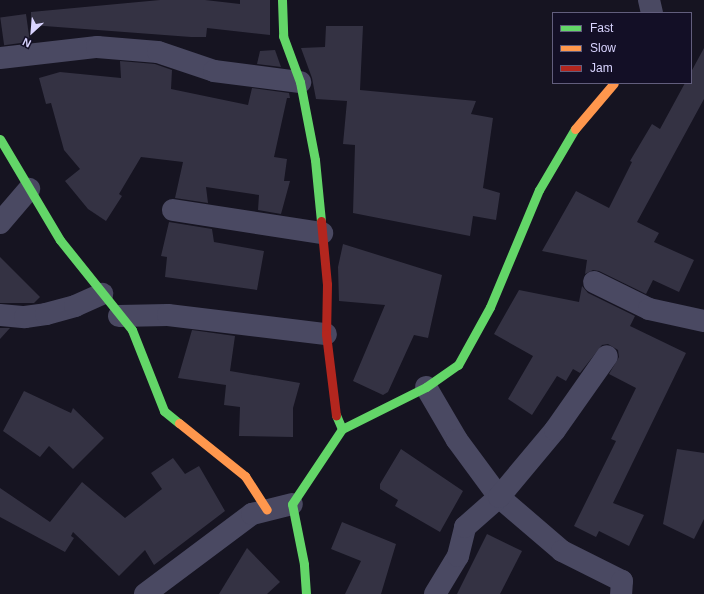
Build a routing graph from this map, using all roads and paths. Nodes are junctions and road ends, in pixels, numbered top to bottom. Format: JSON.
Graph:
{"nodes":[{"id":1,"x":282,"y":0,"type":"edge"},
{"id":2,"x":649,"y":0,"type":"edge"},
{"id":3,"x":652,"y":12,"type":"edge"},
{"id":4,"x":0,"y":58,"type":"edge"},
{"id":5,"x":300,"y":82,"type":"junction"},
{"id":6,"x":613,"y":84,"type":"edge"},
{"id":7,"x":0,"y":139,"type":"edge"},
{"id":8,"x":30,"y":189,"type":"junction"},
{"id":9,"x":174,"y":210,"type":"dead end"},
{"id":10,"x":0,"y":223,"type":"edge"},
{"id":11,"x":322,"y":233,"type":"junction"},
{"id":12,"x":594,"y":282,"type":"dead end"},
{"id":13,"x":102,"y":294,"type":"junction"},
{"id":14,"x":0,"y":315,"type":"edge"},
{"id":15,"x":119,"y":316,"type":"junction"},
{"id":16,"x":704,"y":321,"type":"edge"},
{"id":17,"x":326,"y":334,"type":"junction"},
{"id":18,"x":607,"y":356,"type":"dead end"},
{"id":19,"x":426,"y":386,"type":"junction"},
{"id":20,"x":342,"y":429,"type":"junction"},
{"id":21,"x":499,"y":497,"type":"junction"},
{"id":22,"x":292,"y":504,"type":"junction"},
{"id":23,"x":266,"y":510,"type":"junction"},
{"id":24,"x":145,"y":594,"type":"edge"},
{"id":25,"x":306,"y":594,"type":"edge"},
{"id":26,"x":435,"y":594,"type":"edge"},
{"id":27,"x":621,"y":594,"type":"edge"}],
"edges":[{"from":1,"to":5,"type":"street"},
{"from":2,"to":3,"type":"street"},
{"from":4,"to":5,"type":"street"},
{"from":5,"to":11,"type":"street"},
{"from":6,"to":19,"type":"street"},
{"from":7,"to":8,"type":"street"},
{"from":8,"to":10,"type":"street"},
{"from":8,"to":13,"type":"street"},
{"from":9,"to":11,"type":"street"},
{"from":11,"to":17,"type":"street"},
{"from":12,"to":16,"type":"street"},
{"from":13,"to":14,"type":"street"},
{"from":13,"to":15,"type":"street"},
{"from":15,"to":17,"type":"street"},
{"from":15,"to":23,"type":"street"},
{"from":17,"to":20,"type":"street"},
{"from":18,"to":21,"type":"street"},
{"from":19,"to":20,"type":"street"},
{"from":19,"to":21,"type":"street"},
{"from":20,"to":22,"type":"street"},
{"from":21,"to":26,"type":"street"},
{"from":21,"to":27,"type":"street"},
{"from":22,"to":23,"type":"street"},
{"from":22,"to":25,"type":"street"},
{"from":23,"to":24,"type":"street"}]}
